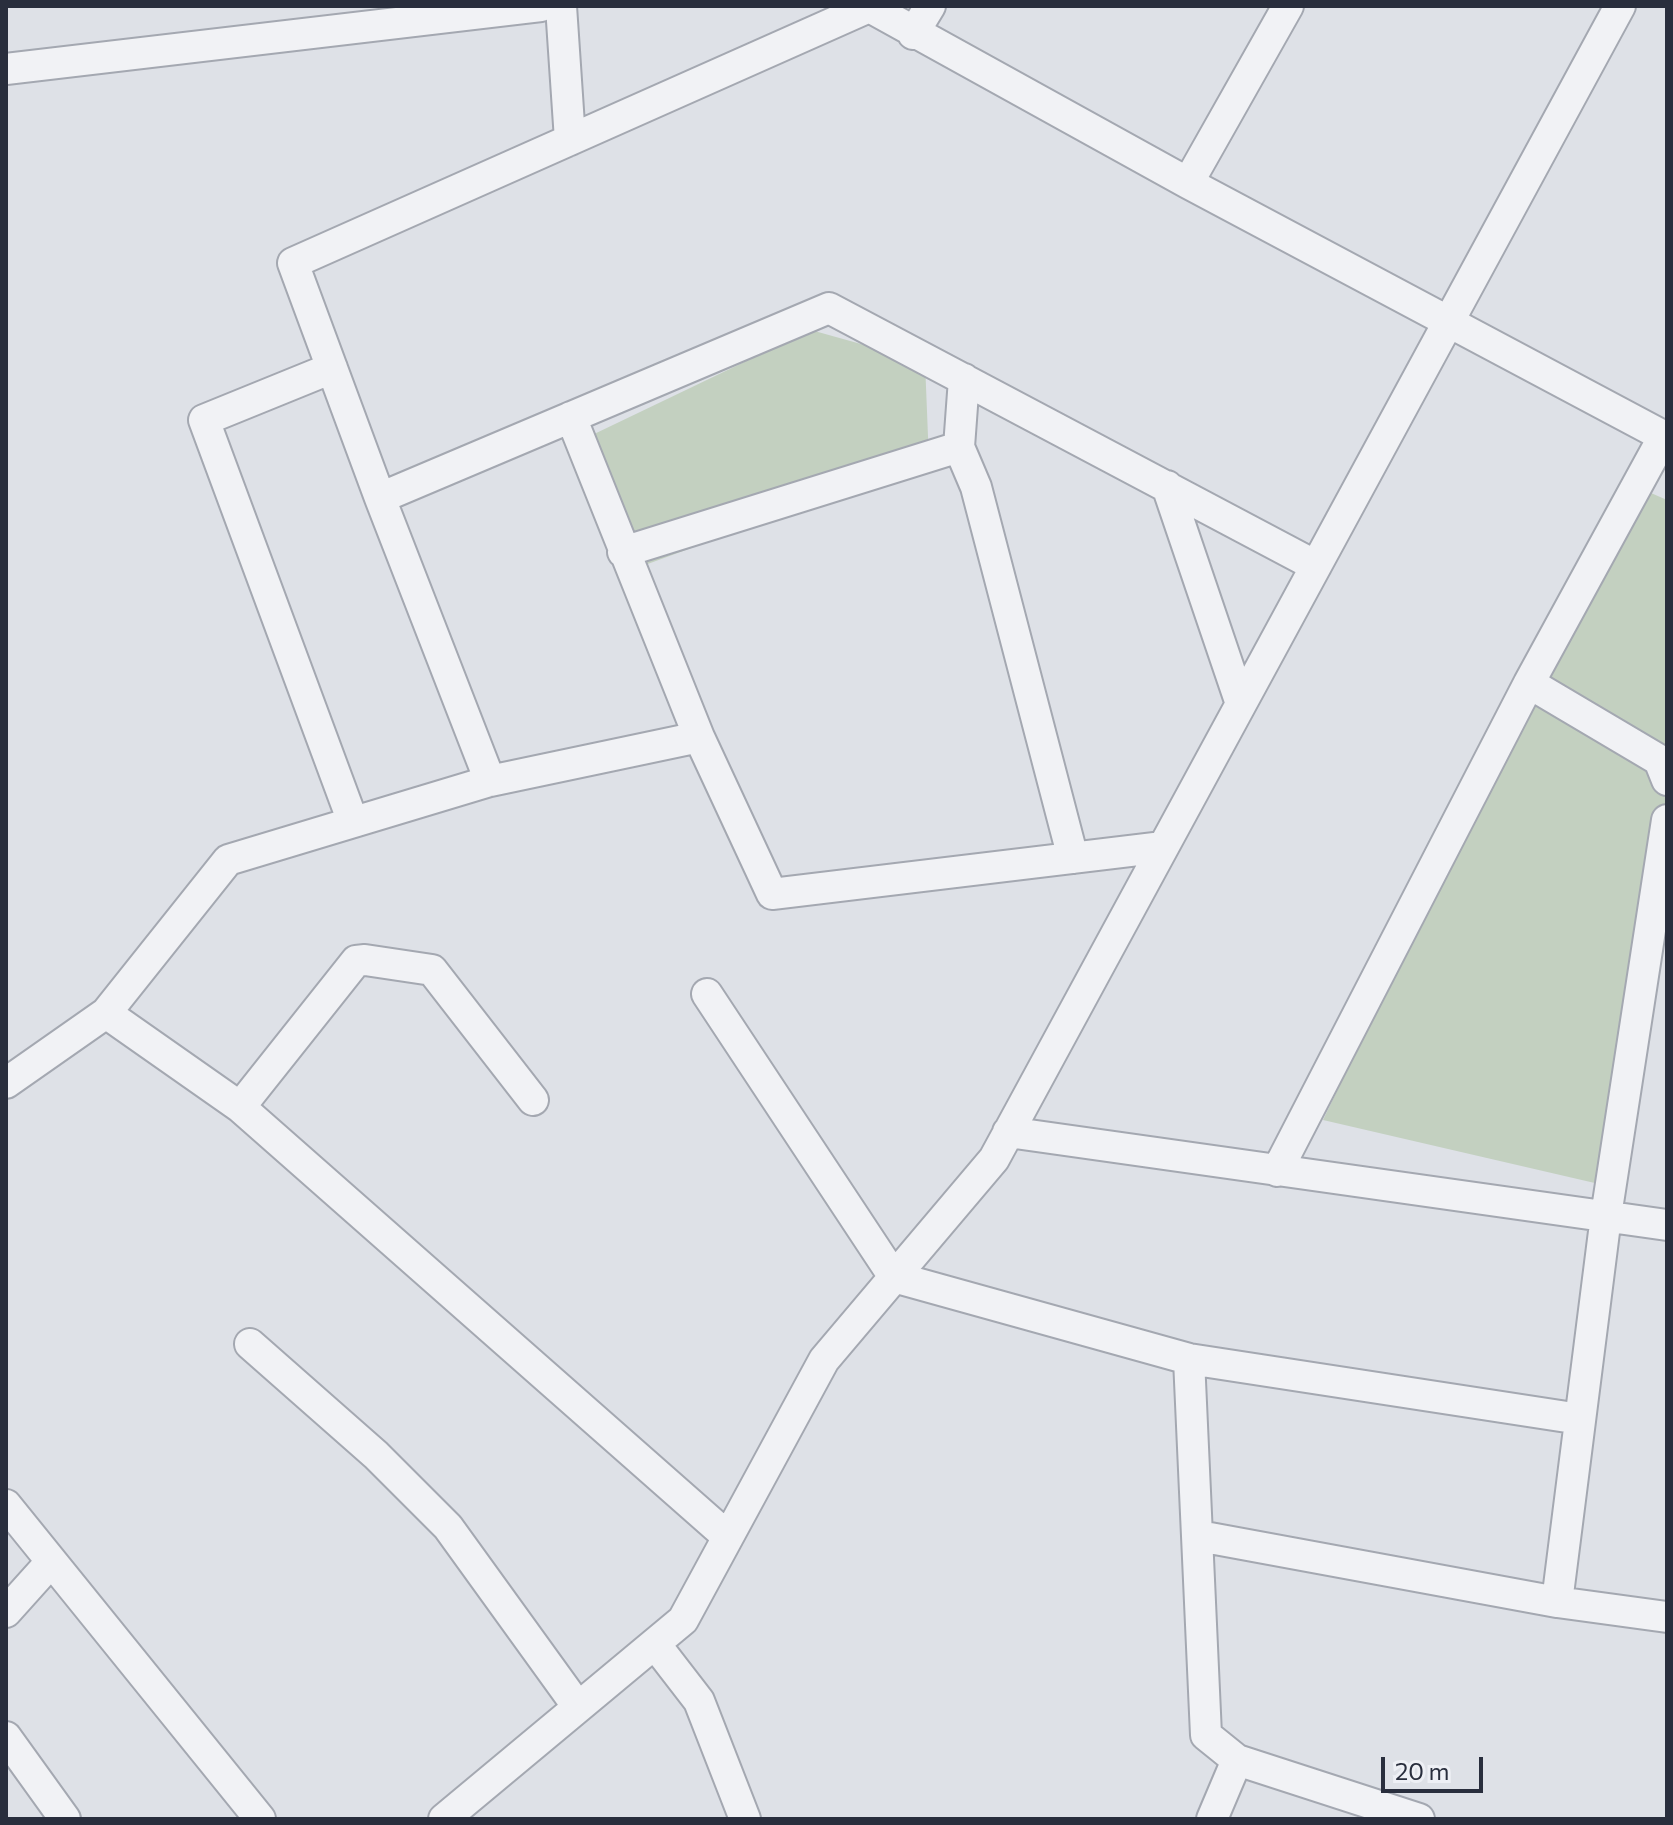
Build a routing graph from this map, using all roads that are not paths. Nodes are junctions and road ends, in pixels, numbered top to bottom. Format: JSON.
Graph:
{"nodes":[{"id":1,"x":541,"y":6,"type":"edge"},
{"id":2,"x":561,"y":6,"type":"edge"},
{"id":3,"x":868,"y":6,"type":"edge"},
{"id":4,"x":930,"y":6,"type":"edge"},
{"id":5,"x":1288,"y":6,"type":"edge"},
{"id":6,"x":1620,"y":6,"type":"edge"},
{"id":7,"x":913,"y":34,"type":"junction"},
{"id":8,"x":6,"y":69,"type":"edge"},
{"id":9,"x":570,"y":140,"type":"junction"},
{"id":10,"x":1188,"y":183,"type":"junction"},
{"id":11,"x":1449,"y":321,"type":"junction"},
{"id":12,"x":332,"y":368,"type":"junction"},
{"id":13,"x":964,"y":379,"type":"junction"},
{"id":14,"x":571,"y":417,"type":"junction"},
{"id":15,"x":1666,"y":437,"type":"edge"},
{"id":16,"x":959,"y":447,"type":"junction"},
{"id":17,"x":1167,"y":486,"type":"junction"},
{"id":18,"x":380,"y":498,"type":"junction"},
{"id":19,"x":623,"y":552,"type":"junction"},
{"id":20,"x":1316,"y":566,"type":"junction"},
{"id":21,"x":1529,"y":683,"type":"junction"},
{"id":22,"x":1241,"y":704,"type":"junction"},
{"id":23,"x":699,"y":737,"type":"junction"},
{"id":24,"x":1667,"y":780,"type":"edge"},
{"id":25,"x":490,"y":781,"type":"junction"},
{"id":26,"x":1667,"y":820,"type":"edge"},
{"id":27,"x":353,"y":822,"type":"junction"},
{"id":28,"x":1163,"y":847,"type":"junction"},
{"id":29,"x":1073,"y":858,"type":"junction"},
{"id":30,"x":707,"y":994,"type":"dead end"},
{"id":31,"x":106,"y":1013,"type":"junction"},
{"id":32,"x":6,"y":1083,"type":"edge"},
{"id":33,"x":533,"y":1100,"type":"dead end"},
{"id":34,"x":240,"y":1107,"type":"junction"},
{"id":35,"x":1008,"y":1132,"type":"junction"},
{"id":36,"x":1277,"y":1171,"type":"junction"},
{"id":37,"x":1606,"y":1216,"type":"junction"},
{"id":38,"x":1667,"y":1225,"type":"edge"},
{"id":39,"x":894,"y":1277,"type":"junction"},
{"id":40,"x":250,"y":1344,"type":"dead end"},
{"id":41,"x":1189,"y":1359,"type":"junction"},
{"id":42,"x":1580,"y":1419,"type":"junction"},
{"id":43,"x":6,"y":1505,"type":"edge"},
{"id":44,"x":1199,"y":1536,"type":"junction"},
{"id":45,"x":728,"y":1537,"type":"junction"},
{"id":46,"x":50,"y":1563,"type":"junction"},
{"id":47,"x":1557,"y":1602,"type":"junction"},
{"id":48,"x":6,"y":1612,"type":"edge"},
{"id":49,"x":1667,"y":1617,"type":"edge"},
{"id":50,"x":655,"y":1644,"type":"junction"},
{"id":51,"x":578,"y":1707,"type":"junction"},
{"id":52,"x":6,"y":1737,"type":"edge"},
{"id":53,"x":1237,"y":1760,"type":"junction"},
{"id":54,"x":65,"y":1819,"type":"edge"},
{"id":55,"x":260,"y":1819,"type":"edge"},
{"id":56,"x":444,"y":1819,"type":"edge"},
{"id":57,"x":745,"y":1819,"type":"edge"},
{"id":58,"x":1212,"y":1819,"type":"edge"},
{"id":59,"x":1419,"y":1819,"type":"edge"}],
"edges":[{"from":1,"to":8,"type":"street"},
{"from":2,"to":9,"type":"street"},
{"from":3,"to":7,"type":"street"},
{"from":3,"to":9,"type":"street"},
{"from":4,"to":7,"type":"street"},
{"from":5,"to":10,"type":"street"},
{"from":6,"to":11,"type":"street"},
{"from":7,"to":10,"type":"street"},
{"from":9,"to":12,"type":"street"},
{"from":10,"to":11,"type":"street"},
{"from":11,"to":15,"type":"street"},
{"from":11,"to":20,"type":"street"},
{"from":12,"to":18,"type":"street"},
{"from":12,"to":27,"type":"street"},
{"from":13,"to":14,"type":"street"},
{"from":13,"to":16,"type":"street"},
{"from":13,"to":17,"type":"street"},
{"from":14,"to":18,"type":"street"},
{"from":14,"to":19,"type":"street"},
{"from":15,"to":21,"type":"street"},
{"from":16,"to":19,"type":"street"},
{"from":16,"to":29,"type":"street"},
{"from":17,"to":20,"type":"street"},
{"from":17,"to":22,"type":"street"},
{"from":18,"to":25,"type":"street"},
{"from":19,"to":23,"type":"street"},
{"from":20,"to":22,"type":"street"},
{"from":21,"to":24,"type":"street"},
{"from":21,"to":36,"type":"street"},
{"from":22,"to":28,"type":"street"},
{"from":23,"to":25,"type":"street"},
{"from":23,"to":29,"type":"street"},
{"from":25,"to":27,"type":"street"},
{"from":26,"to":37,"type":"street"},
{"from":27,"to":31,"type":"street"},
{"from":28,"to":29,"type":"street"},
{"from":28,"to":35,"type":"street"},
{"from":30,"to":39,"type":"street"},
{"from":31,"to":32,"type":"street"},
{"from":31,"to":34,"type":"street"},
{"from":33,"to":34,"type":"street"},
{"from":34,"to":45,"type":"street"},
{"from":35,"to":36,"type":"street"},
{"from":35,"to":39,"type":"street"},
{"from":36,"to":37,"type":"street"},
{"from":37,"to":38,"type":"street"},
{"from":37,"to":42,"type":"street"},
{"from":39,"to":41,"type":"street"},
{"from":39,"to":45,"type":"street"},
{"from":40,"to":51,"type":"street"},
{"from":41,"to":42,"type":"street"},
{"from":41,"to":44,"type":"street"},
{"from":42,"to":47,"type":"street"},
{"from":43,"to":46,"type":"street"},
{"from":44,"to":47,"type":"street"},
{"from":44,"to":53,"type":"street"},
{"from":45,"to":50,"type":"street"},
{"from":46,"to":48,"type":"street"},
{"from":46,"to":55,"type":"street"},
{"from":47,"to":49,"type":"street"},
{"from":50,"to":51,"type":"street"},
{"from":50,"to":57,"type":"street"},
{"from":51,"to":56,"type":"street"},
{"from":52,"to":54,"type":"street"},
{"from":53,"to":58,"type":"street"},
{"from":53,"to":59,"type":"street"}]}
